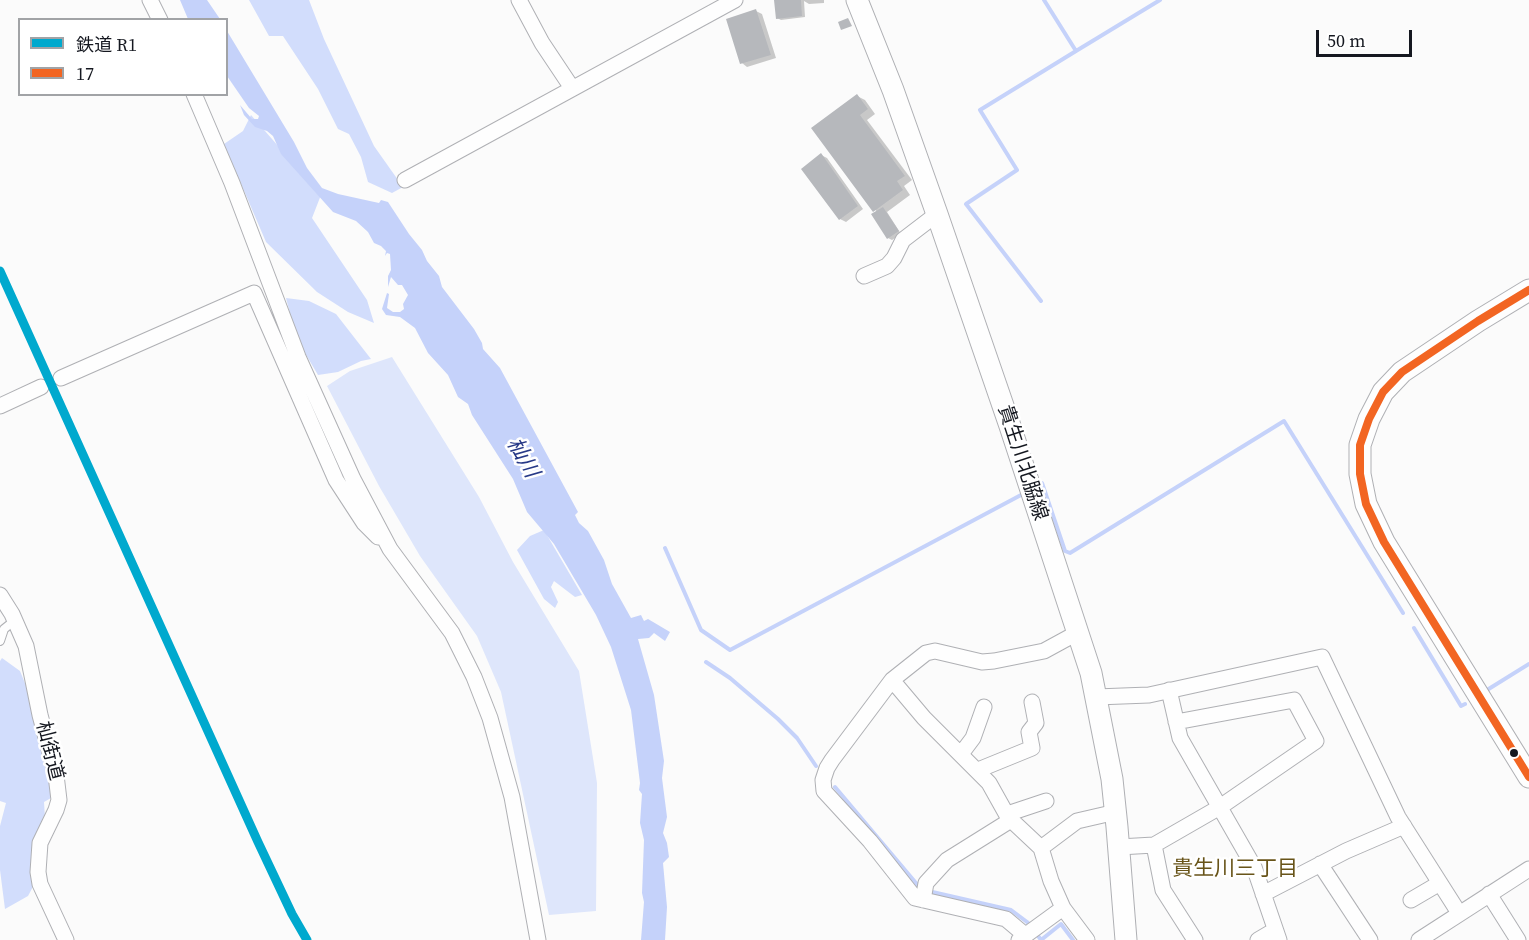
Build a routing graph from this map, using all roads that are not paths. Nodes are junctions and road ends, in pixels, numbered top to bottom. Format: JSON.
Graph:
{"nodes":[{"id":1,"x":150,"y":0,"type":"edge"},
{"id":2,"x":519,"y":0,"type":"edge"},
{"id":3,"x":735,"y":0,"type":"edge"},
{"id":4,"x":857,"y":0,"type":"edge"},
{"id":5,"x":159,"y":18,"type":"edge"},
{"id":6,"x":572,"y":88,"type":"junction"},
{"id":7,"x":195,"y":96,"type":"edge"},
{"id":8,"x":405,"y":180,"type":"dead end"},
{"id":9,"x":937,"y":214,"type":"junction"},
{"id":10,"x":864,"y":276,"type":"dead end"},
{"id":11,"x":1529,"y":290,"type":"edge"},
{"id":12,"x":61,"y":378,"type":"dead end"},
{"id":13,"x":41,"y":387,"type":"dead end"},
{"id":14,"x":0,"y":406,"type":"edge"},
{"id":15,"x":390,"y":549,"type":"junction"},
{"id":16,"x":0,"y":595,"type":"edge"},
{"id":17,"x":14,"y":621,"type":"junction"},
{"id":18,"x":1077,"y":633,"type":"junction"},
{"id":19,"x":0,"y":641,"type":"edge"},
{"id":20,"x":892,"y":680,"type":"junction"},
{"id":21,"x":1169,"y":690,"type":"junction"},
{"id":22,"x":1096,"y":697,"type":"junction"},
{"id":23,"x":1032,"y":702,"type":"dead end"},
{"id":24,"x":984,"y":708,"type":"dead end"},
{"id":25,"x":1176,"y":722,"type":"junction"},
{"id":26,"x":961,"y":754,"type":"junction"},
{"id":27,"x":978,"y":770,"type":"junction"},
{"id":28,"x":1529,"y":777,"type":"edge"},
{"id":29,"x":1047,"y":801,"type":"dead end"},
{"id":30,"x":1220,"y":807,"type":"junction"},
{"id":31,"x":1116,"y":812,"type":"junction"},
{"id":32,"x":1009,"y":817,"type":"junction"},
{"id":33,"x":1404,"y":826,"type":"junction"},
{"id":34,"x":1154,"y":845,"type":"junction"},
{"id":35,"x":1119,"y":847,"type":"junction"},
{"id":36,"x":1041,"y":848,"type":"junction"},
{"id":37,"x":1320,"y":864,"type":"junction"},
{"id":38,"x":1529,"y":868,"type":"edge"},
{"id":39,"x":1440,"y":883,"type":"junction"},
{"id":40,"x":1263,"y":894,"type":"junction"},
{"id":41,"x":1489,"y":894,"type":"junction"},
{"id":42,"x":923,"y":900,"type":"junction"},
{"id":43,"x":1412,"y":900,"type":"dead end"},
{"id":44,"x":1063,"y":908,"type":"junction"},
{"id":45,"x":1459,"y":913,"type":"junction"},
{"id":46,"x":1027,"y":933,"type":"edge"},
{"id":47,"x":1277,"y":935,"type":"edge"},
{"id":48,"x":66,"y":940,"type":"edge"},
{"id":49,"x":538,"y":940,"type":"edge"},
{"id":50,"x":1087,"y":940,"type":"edge"},
{"id":51,"x":1126,"y":940,"type":"edge"},
{"id":52,"x":1195,"y":940,"type":"edge"},
{"id":53,"x":1258,"y":940,"type":"edge"},
{"id":54,"x":1370,"y":940,"type":"edge"},
{"id":55,"x":1419,"y":940,"type":"edge"},
{"id":56,"x":1518,"y":940,"type":"edge"}],
"edges":[{"from":1,"to":5,"type":"street"},
{"from":2,"to":6,"type":"street"},
{"from":3,"to":6,"type":"street"},
{"from":4,"to":9,"type":"main road","name":"貴生川北脇線"},
{"from":6,"to":8,"type":"street"},
{"from":7,"to":15,"type":"street"},
{"from":9,"to":10,"type":"street"},
{"from":9,"to":18,"type":"main road","name":"貴生川北脇線"},
{"from":11,"to":28,"type":"main road"},
{"from":12,"to":15,"type":"street"},
{"from":13,"to":14,"type":"street"},
{"from":15,"to":49,"type":"street"},
{"from":16,"to":17,"type":"street","name":"杣街道"},
{"from":17,"to":19,"type":"lane"},
{"from":17,"to":48,"type":"street","name":"杣街道"},
{"from":18,"to":20,"type":"street"},
{"from":18,"to":22,"type":"main road","name":"貴生川北脇線"},
{"from":20,"to":26,"type":"street"},
{"from":20,"to":42,"type":"street"},
{"from":21,"to":22,"type":"street"},
{"from":21,"to":25,"type":"street"},
{"from":21,"to":33,"type":"street"},
{"from":22,"to":31,"type":"main road","name":"貴生川北脇線"},
{"from":23,"to":27,"type":"street"},
{"from":24,"to":26,"type":"street"},
{"from":25,"to":30,"type":"street"},
{"from":25,"to":30,"type":"street"},
{"from":26,"to":27,"type":"street"},
{"from":27,"to":32,"type":"street"},
{"from":29,"to":32,"type":"street"},
{"from":30,"to":34,"type":"street"},
{"from":30,"to":40,"type":"street"},
{"from":31,"to":35,"type":"main road","name":"貴生川北脇線"},
{"from":31,"to":36,"type":"street"},
{"from":32,"to":36,"type":"street"},
{"from":32,"to":42,"type":"street"},
{"from":33,"to":37,"type":"street"},
{"from":33,"to":39,"type":"street"},
{"from":34,"to":35,"type":"street"},
{"from":34,"to":52,"type":"street"},
{"from":35,"to":51,"type":"main road","name":"貴生川北脇線"},
{"from":36,"to":44,"type":"street"},
{"from":37,"to":40,"type":"street"},
{"from":37,"to":54,"type":"street"},
{"from":38,"to":41,"type":"street"},
{"from":39,"to":43,"type":"street"},
{"from":39,"to":45,"type":"street"},
{"from":40,"to":47,"type":"street"},
{"from":41,"to":45,"type":"street"},
{"from":41,"to":56,"type":"street"},
{"from":42,"to":46,"type":"street"},
{"from":44,"to":46,"type":"street"},
{"from":44,"to":50,"type":"street"},
{"from":45,"to":55,"type":"street"},
{"from":47,"to":53,"type":"street"}]}
